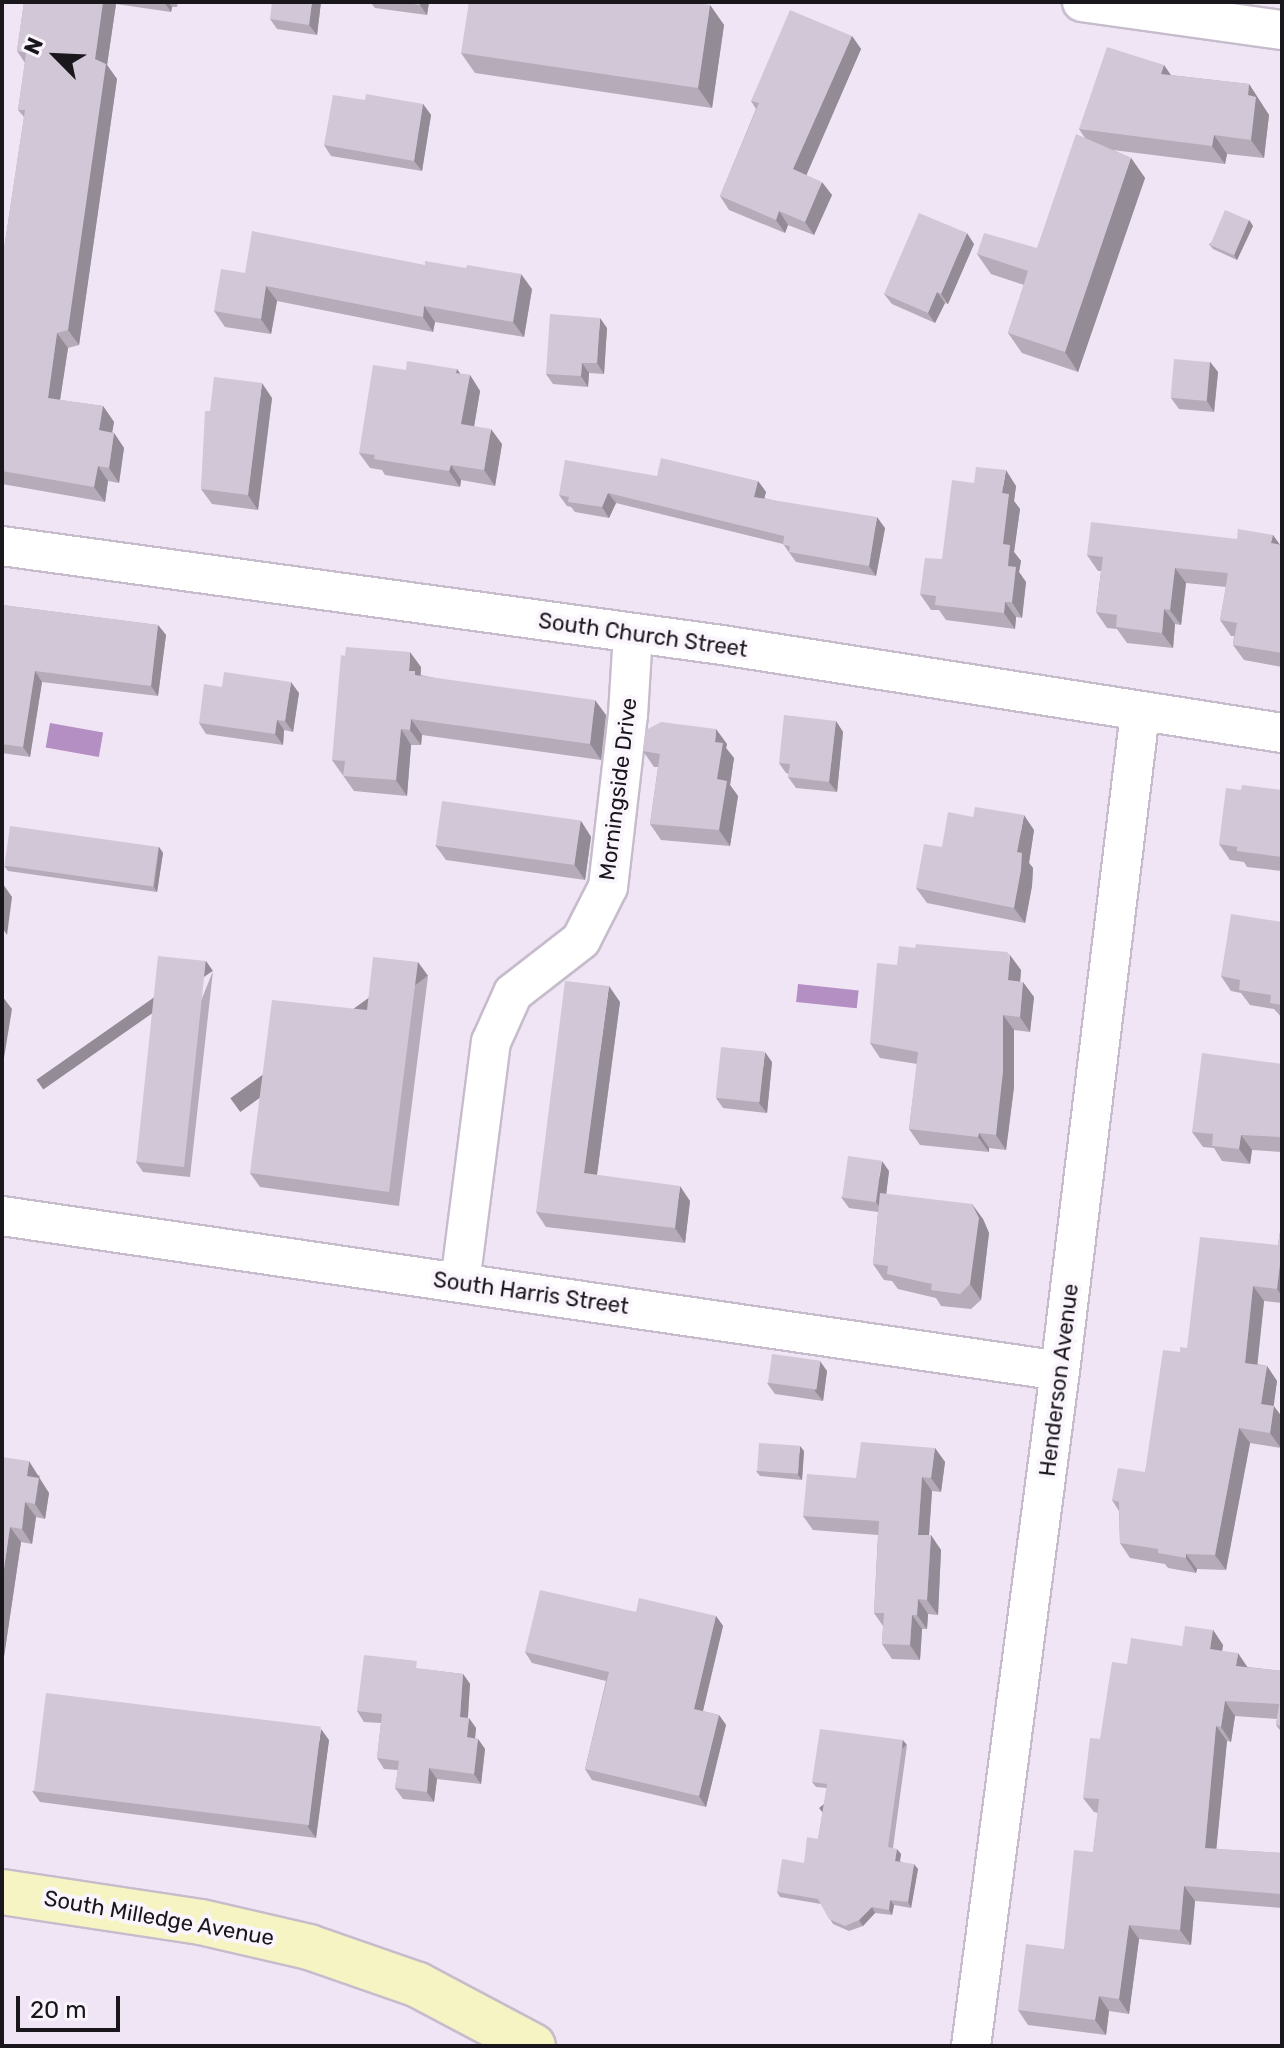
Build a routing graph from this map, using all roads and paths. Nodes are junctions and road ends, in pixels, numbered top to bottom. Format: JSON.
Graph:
{"nodes":[{"id":1,"x":1082,"y":2,"type":"edge"},
{"id":2,"x":1282,"y":30,"type":"edge"},
{"id":3,"x":2,"y":546,"type":"edge"},
{"id":4,"x":633,"y":633,"type":"junction"},
{"id":5,"x":1140,"y":713,"type":"junction"},
{"id":6,"x":1282,"y":733,"type":"edge"},
{"id":7,"x":2,"y":1216,"type":"edge"},
{"id":8,"x":460,"y":1283,"type":"junction"},
{"id":9,"x":1060,"y":1371,"type":"junction"},
{"id":10,"x":2,"y":1892,"type":"edge"},
{"id":11,"x":533,"y":2046,"type":"edge"},
{"id":12,"x":971,"y":2046,"type":"edge"}],
"edges":[{"from":1,"to":2,"type":"street"},
{"from":3,"to":4,"type":"street","name":"South Church Street"},
{"from":4,"to":5,"type":"street","name":"South Church Street"},
{"from":4,"to":8,"type":"street","name":"Morningside Drive"},
{"from":5,"to":6,"type":"street","name":"South Church Street"},
{"from":5,"to":9,"type":"street","name":"Henderson Avenue"},
{"from":7,"to":8,"type":"street","name":"South Harris Street"},
{"from":8,"to":9,"type":"street","name":"South Harris Street"},
{"from":9,"to":12,"type":"street","name":"Henderson Avenue"},
{"from":10,"to":11,"type":"main road","name":"South Milledge Avenue"}]}
